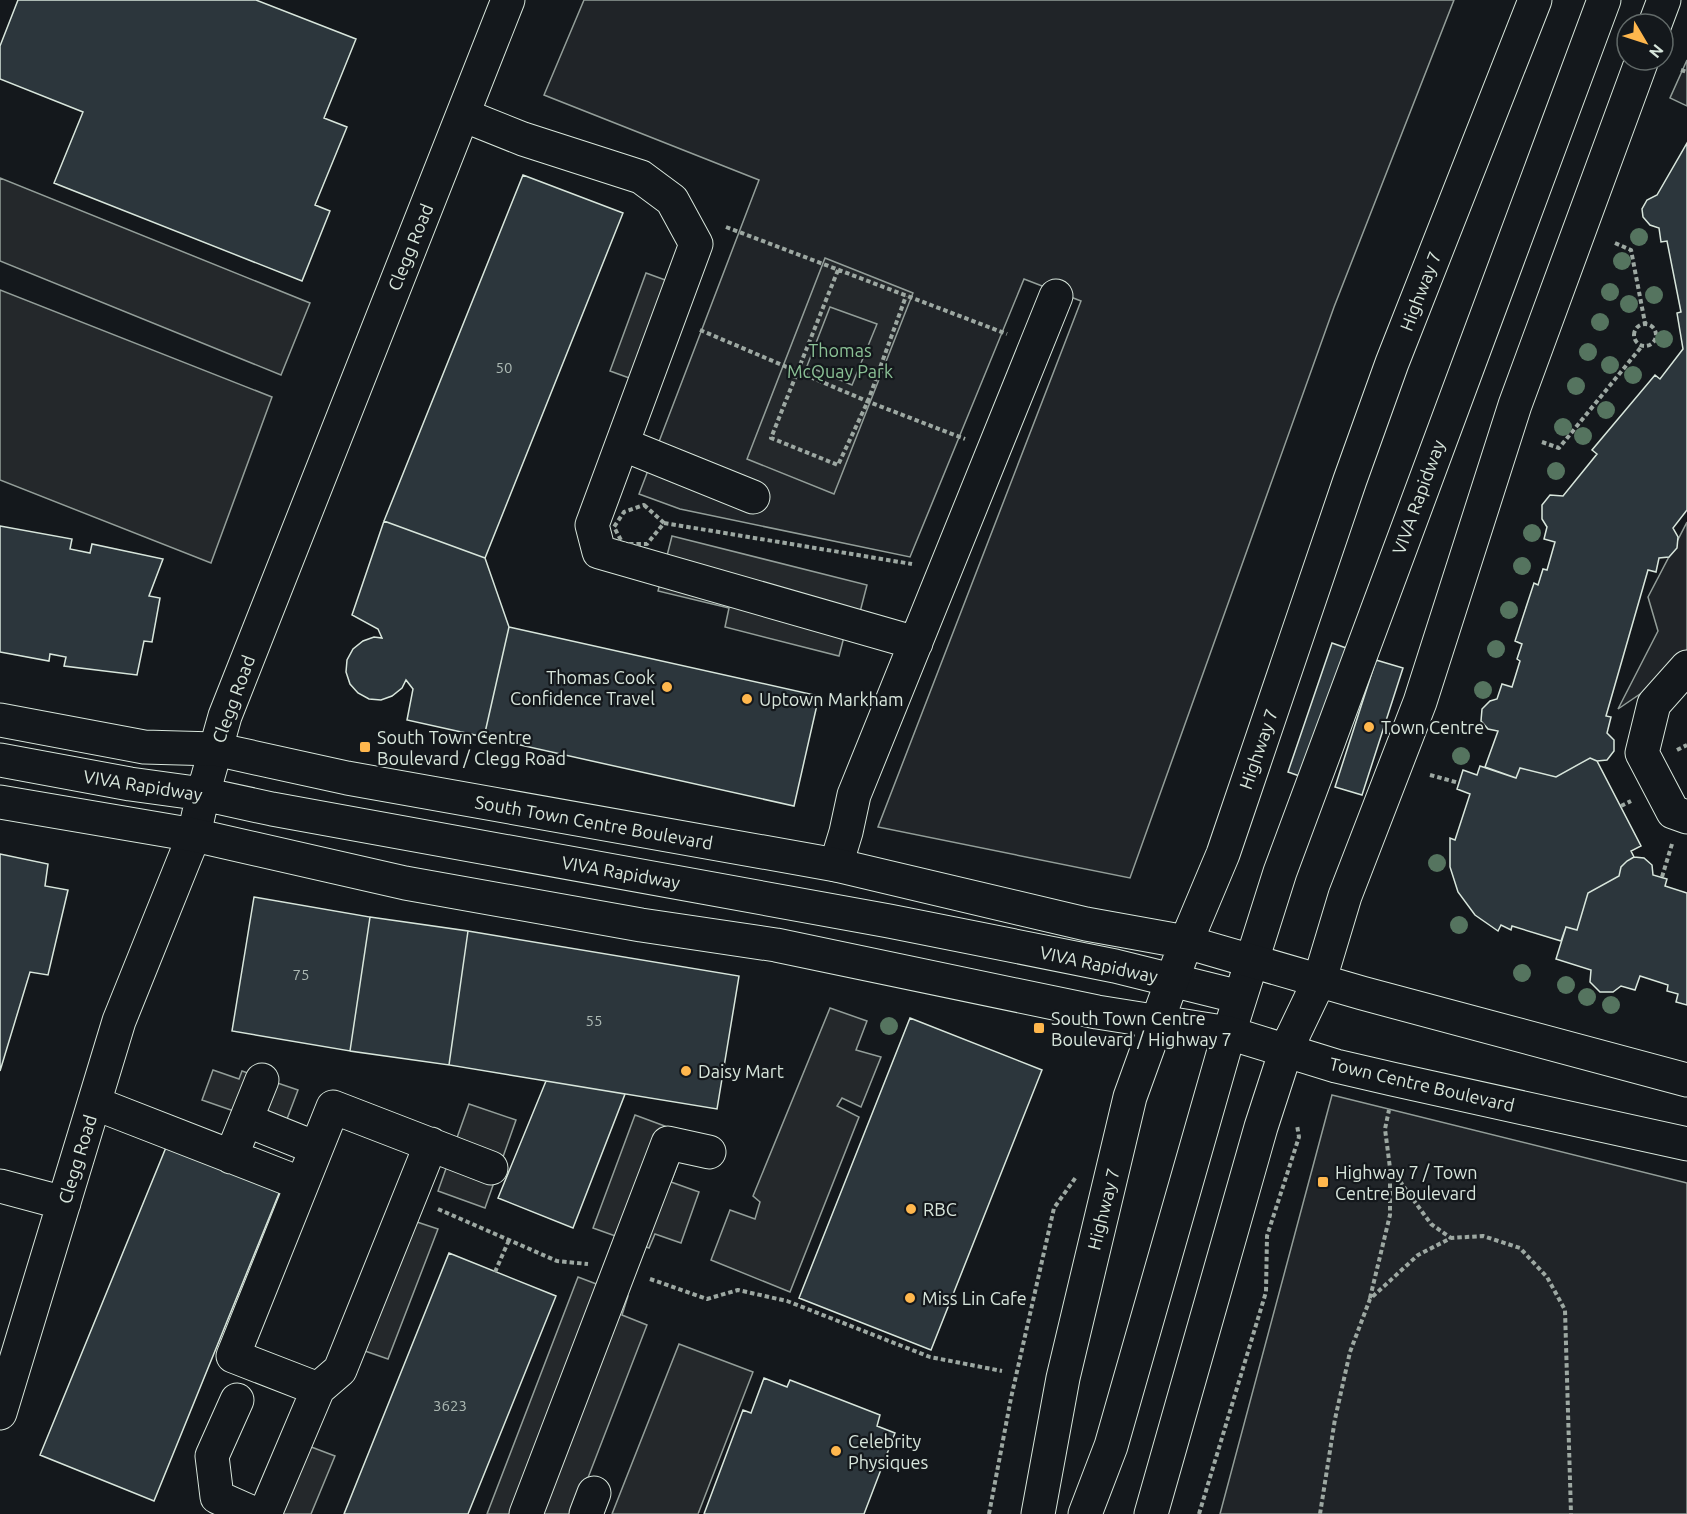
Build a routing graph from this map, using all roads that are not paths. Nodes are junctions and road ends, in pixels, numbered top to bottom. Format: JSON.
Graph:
{"nodes":[{"id":1,"x":508,"y":0,"type":"edge"},
{"id":2,"x":1535,"y":0,"type":"edge"},
{"id":3,"x":1604,"y":0,"type":"edge"},
{"id":4,"x":1638,"y":72,"type":"edge"},
{"id":5,"x":463,"y":115,"type":"junction"},
{"id":6,"x":1056,"y":296,"type":"dead end"},
{"id":7,"x":622,"y":444,"type":"junction"},
{"id":8,"x":753,"y":497,"type":"dead end"},
{"id":9,"x":916,"y":643,"type":"junction"},
{"id":10,"x":1687,"y":667,"type":"edge"},
{"id":11,"x":0,"y":720,"type":"edge"},
{"id":12,"x":215,"y":749,"type":"junction"},
{"id":13,"x":0,"y":760,"type":"edge"},
{"id":14,"x":203,"y":794,"type":"junction"},
{"id":15,"x":0,"y":802,"type":"edge"},
{"id":16,"x":1687,"y":817,"type":"edge"},
{"id":17,"x":194,"y":835,"type":"junction"},
{"id":18,"x":836,"y":865,"type":"junction"},
{"id":19,"x":1185,"y":942,"type":"junction"},
{"id":20,"x":1251,"y":959,"type":"junction"},
{"id":21,"x":1320,"y":979,"type":"junction"},
{"id":22,"x":1173,"y":980,"type":"junction"},
{"id":23,"x":1240,"y":997,"type":"junction"},
{"id":24,"x":1158,"y":1022,"type":"junction"},
{"id":25,"x":1229,"y":1033,"type":"junction"},
{"id":26,"x":1286,"y":1050,"type":"junction"},
{"id":27,"x":262,"y":1080,"type":"dead end"},
{"id":28,"x":1687,"y":1080,"type":"edge"},
{"id":29,"x":94,"y":1102,"type":"junction"},
{"id":30,"x":246,"y":1120,"type":"junction"},
{"id":31,"x":431,"y":1144,"type":"junction"},
{"id":32,"x":1687,"y":1144,"type":"edge"},
{"id":33,"x":316,"y":1148,"type":"junction"},
{"id":34,"x":709,"y":1152,"type":"dead end"},
{"id":35,"x":231,"y":1157,"type":"junction"},
{"id":36,"x":491,"y":1168,"type":"dead end"},
{"id":37,"x":302,"y":1184,"type":"junction"},
{"id":38,"x":0,"y":1186,"type":"edge"},
{"id":39,"x":64,"y":1203,"type":"junction"},
{"id":40,"x":318,"y":1389,"type":"junction"},
{"id":41,"x":237,"y":1400,"type":"dead end"},
{"id":42,"x":0,"y":1413,"type":"edge"},
{"id":43,"x":1111,"y":1446,"type":"junction"},
{"id":44,"x":255,"y":1514,"type":"edge"},
{"id":45,"x":265,"y":1514,"type":"edge"},
{"id":46,"x":526,"y":1514,"type":"edge"},
{"id":47,"x":1038,"y":1514,"type":"edge"},
{"id":48,"x":1086,"y":1514,"type":"edge"},
{"id":49,"x":1111,"y":1514,"type":"edge"},
{"id":50,"x":1151,"y":1514,"type":"edge"}],
"edges":[{"from":1,"to":5,"type":"main road","name":"Clegg Road"},
{"from":2,"to":19,"type":"main road","name":"Highway 7"},
{"from":3,"to":20,"type":"main road","name":"VIVA Rapidway"},
{"from":4,"to":21,"type":"main road"},
{"from":5,"to":7,"type":"main road"},
{"from":5,"to":12,"type":"main road","name":"Clegg Road"},
{"from":6,"to":9,"type":"main road"},
{"from":7,"to":8,"type":"main road"},
{"from":7,"to":9,"type":"main road"},
{"from":9,"to":18,"type":"main road"},
{"from":10,"to":16,"type":"main road"},
{"from":11,"to":12,"type":"main road","name":"South Town Centre Boulevard"},
{"from":12,"to":14,"type":"main road","name":"Clegg Road"},
{"from":12,"to":18,"type":"main road","name":"South Town Centre Boulevard"},
{"from":13,"to":14,"type":"main road","name":"VIVA Rapidway"},
{"from":14,"to":17,"type":"main road","name":"Clegg Road"},
{"from":14,"to":22,"type":"main road","name":"VIVA Rapidway"},
{"from":15,"to":17,"type":"main road"},
{"from":17,"to":24,"type":"main road"},
{"from":17,"to":29,"type":"main road","name":"Clegg Road"},
{"from":18,"to":19,"type":"main road","name":"South Town Centre Boulevard"},
{"from":19,"to":20,"type":"main road"},
{"from":19,"to":22,"type":"main road","name":"Highway 7"},
{"from":20,"to":21,"type":"main road"},
{"from":20,"to":23,"type":"main road","name":"VIVA Rapidway"},
{"from":21,"to":26,"type":"main road"},
{"from":21,"to":28,"type":"main road"},
{"from":22,"to":23,"type":"main road","name":"VIVA Rapidway"},
{"from":22,"to":24,"type":"main road","name":"Highway 7"},
{"from":23,"to":25,"type":"main road","name":"VIVA Rapidway"},
{"from":24,"to":25,"type":"main road","name":"Town Centre Boulevard"},
{"from":24,"to":47,"type":"main road","name":"Highway 7"},
{"from":25,"to":26,"type":"main road","name":"Town Centre Boulevard"},
{"from":25,"to":43,"type":"main road","name":"VIVA Rapidway"},
{"from":26,"to":32,"type":"main road","name":"Town Centre Boulevard"},
{"from":26,"to":50,"type":"main road"},
{"from":27,"to":30,"type":"main road"},
{"from":29,"to":35,"type":"main road"},
{"from":29,"to":39,"type":"main road","name":"Clegg Road"},
{"from":30,"to":33,"type":"main road"},
{"from":30,"to":35,"type":"main road"},
{"from":31,"to":33,"type":"main road"},
{"from":31,"to":36,"type":"main road"},
{"from":31,"to":40,"type":"main road"},
{"from":33,"to":37,"type":"main road"},
{"from":34,"to":46,"type":"main road"},
{"from":35,"to":37,"type":"main road"},
{"from":37,"to":40,"type":"main road"},
{"from":38,"to":39,"type":"main road"},
{"from":39,"to":42,"type":"main road","name":"Clegg Road"},
{"from":40,"to":45,"type":"main road"},
{"from":41,"to":44,"type":"main road"},
{"from":43,"to":48,"type":"main road","name":"VIVA Rapidway"},
{"from":43,"to":49,"type":"main road","name":"VIVA Rapidway"}]}
